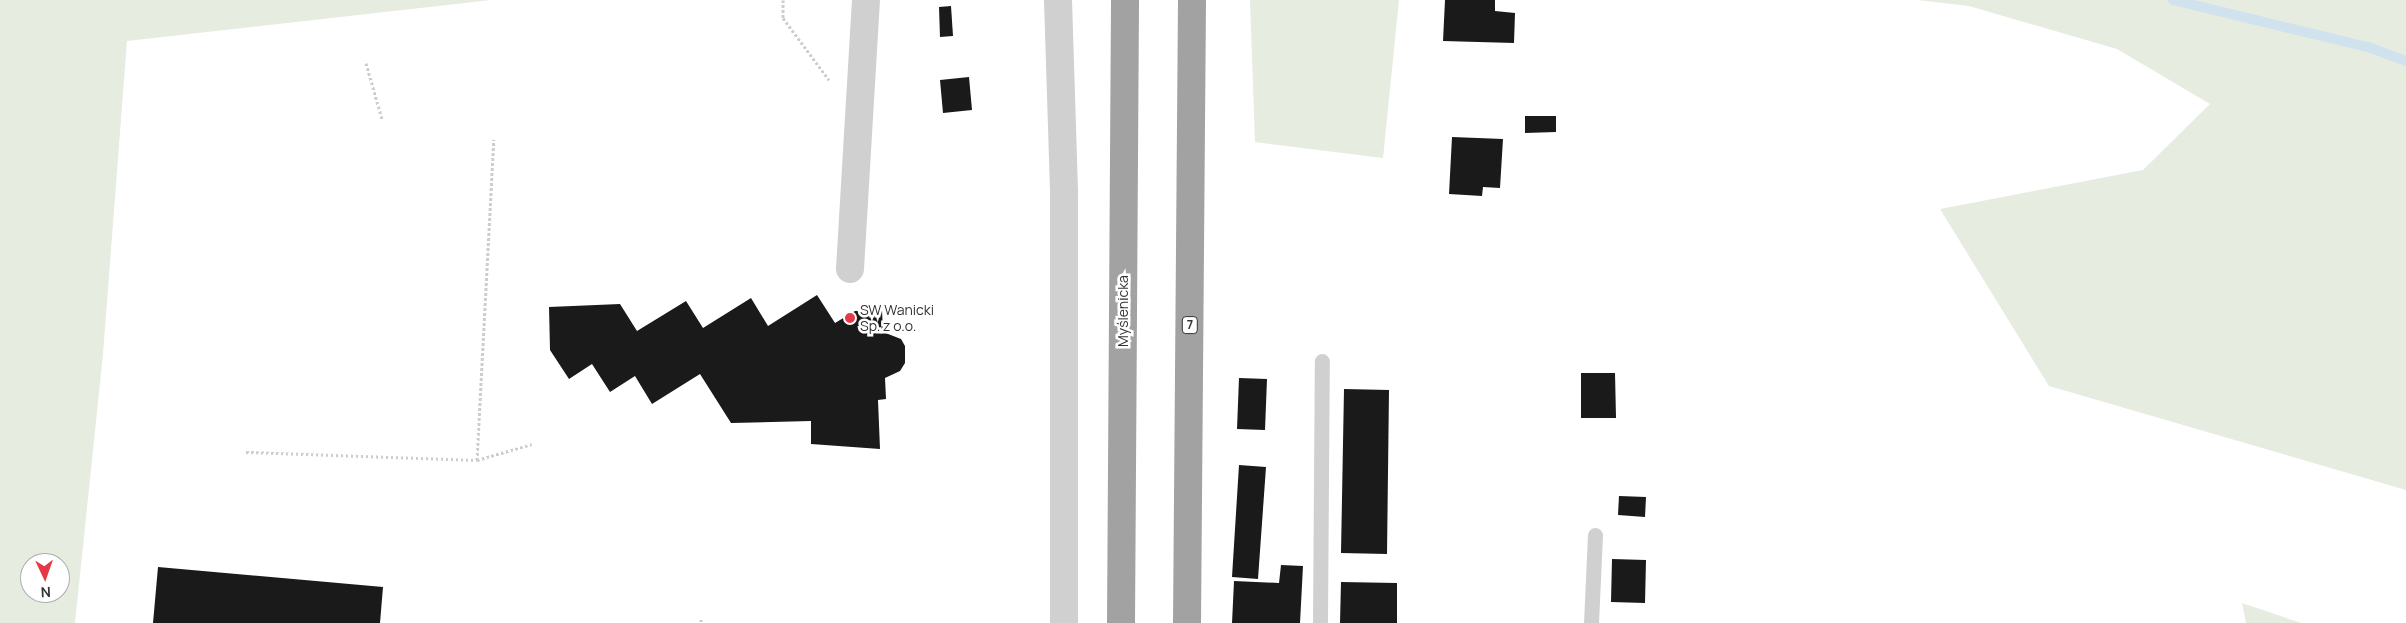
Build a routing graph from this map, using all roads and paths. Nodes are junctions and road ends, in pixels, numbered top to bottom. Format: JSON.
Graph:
{"nodes":[{"id":1,"x":783,"y":0,"type":"edge"},
{"id":2,"x":866,"y":0,"type":"edge"},
{"id":3,"x":1058,"y":0,"type":"edge"},
{"id":4,"x":1125,"y":0,"type":"edge"},
{"id":5,"x":1192,"y":0,"type":"edge"},
{"id":6,"x":366,"y":63,"type":"dead end"},
{"id":7,"x":857,"y":118,"type":"junction"},
{"id":8,"x":382,"y":119,"type":"dead end"},
{"id":9,"x":494,"y":139,"type":"dead end"},
{"id":10,"x":850,"y":270,"type":"dead end"},
{"id":11,"x":1322,"y":361,"type":"dead end"},
{"id":12,"x":532,"y":444,"type":"dead end"},
{"id":13,"x":246,"y":452,"type":"dead end"},
{"id":14,"x":477,"y":460,"type":"junction"},
{"id":15,"x":1595,"y":535,"type":"dead end"},
{"id":16,"x":1064,"y":623,"type":"edge"},
{"id":17,"x":1121,"y":623,"type":"edge"},
{"id":18,"x":1187,"y":623,"type":"edge"},
{"id":19,"x":1320,"y":623,"type":"edge"},
{"id":20,"x":1591,"y":623,"type":"edge"}],
"edges":[{"from":1,"to":7,"type":"path"},
{"from":2,"to":7,"type":"street"},
{"from":3,"to":16,"type":"street"},
{"from":4,"to":17,"type":"highway","name":"Myślenicka"},
{"from":5,"to":18,"type":"highway","number":"7"},
{"from":6,"to":8,"type":"path"},
{"from":7,"to":10,"type":"street"},
{"from":9,"to":14,"type":"path"},
{"from":11,"to":19,"type":"lane"},
{"from":12,"to":14,"type":"path"},
{"from":13,"to":14,"type":"path"},
{"from":15,"to":20,"type":"lane"}]}
